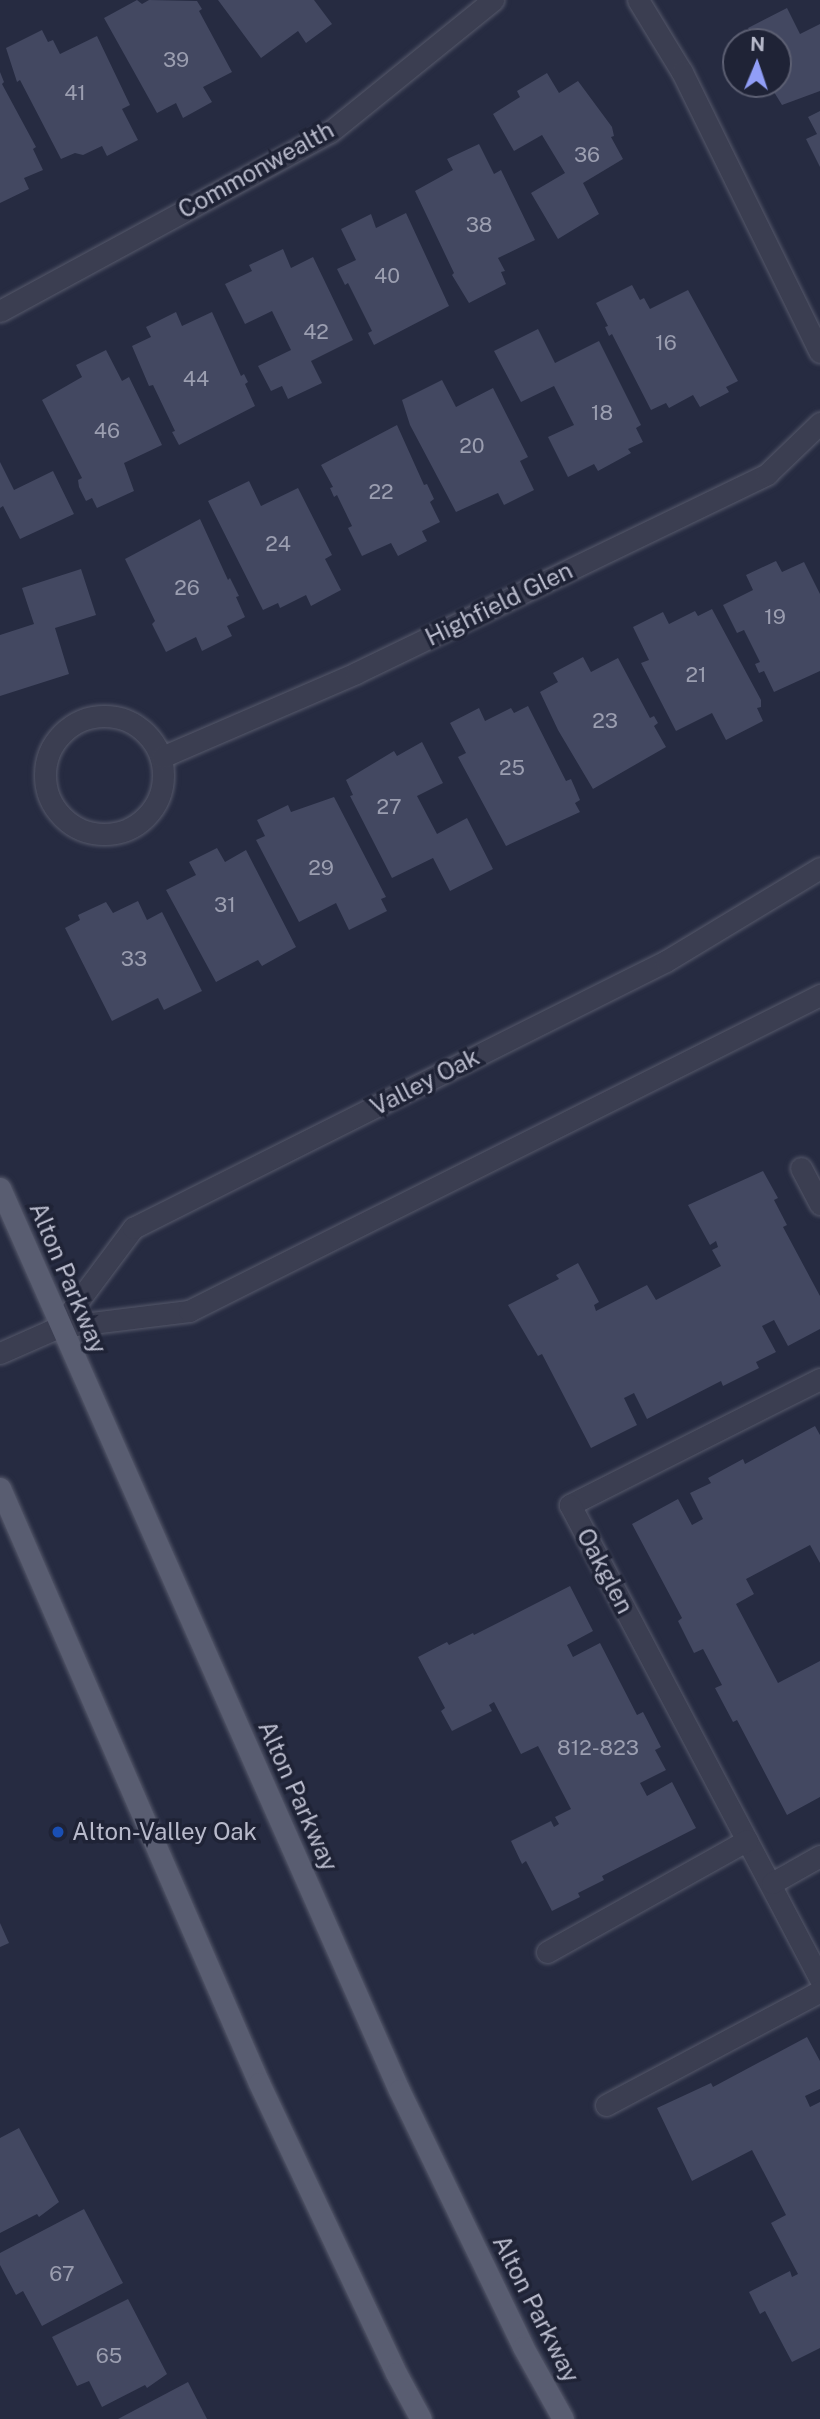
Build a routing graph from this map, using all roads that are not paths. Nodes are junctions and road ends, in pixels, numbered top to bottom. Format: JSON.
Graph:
{"nodes":[{"id":1,"x":493,"y":0,"type":"edge"},
{"id":2,"x":638,"y":0,"type":"edge"},
{"id":3,"x":0,"y":310,"type":"edge"},
{"id":4,"x":820,"y":352,"type":"edge"},
{"id":5,"x":820,"y":423,"type":"edge"},
{"id":6,"x":162,"y":757,"type":"junction"},
{"id":7,"x":820,"y":868,"type":"edge"},
{"id":8,"x":820,"y":995,"type":"edge"},
{"id":9,"x":801,"y":1168,"type":"dead end"},
{"id":10,"x":0,"y":1188,"type":"edge"},
{"id":11,"x":820,"y":1203,"type":"edge"},
{"id":12,"x":59,"y":1327,"type":"junction"},
{"id":13,"x":0,"y":1353,"type":"edge"},
{"id":14,"x":820,"y":1379,"type":"edge"},
{"id":15,"x":0,"y":1488,"type":"edge"},
{"id":16,"x":747,"y":1840,"type":"junction"},
{"id":17,"x":820,"y":1856,"type":"edge"},
{"id":18,"x":772,"y":1883,"type":"junction"},
{"id":19,"x":547,"y":1952,"type":"dead end"},
{"id":20,"x":820,"y":1979,"type":"edge"},
{"id":21,"x":820,"y":1991,"type":"edge"},
{"id":22,"x":606,"y":2105,"type":"dead end"},
{"id":23,"x":421,"y":2419,"type":"edge"},
{"id":24,"x":563,"y":2419,"type":"edge"}],
"edges":[{"from":1,"to":3,"type":"street","name":"Commonwealth"},
{"from":2,"to":4,"type":"street"},
{"from":5,"to":6,"type":"street","name":"Highfield Glen"},
{"from":6,"to":6,"type":"street"},
{"from":7,"to":12,"type":"street","name":"Valley Oak"},
{"from":8,"to":12,"type":"street","name":"Valley Oak"},
{"from":9,"to":11,"type":"street"},
{"from":10,"to":12,"type":"main road","name":"Alton Parkway"},
{"from":12,"to":13,"type":"street","name":"Valley Oak"},
{"from":12,"to":24,"type":"main road","name":"Alton Parkway"},
{"from":14,"to":16,"type":"street","name":"Oakglen"},
{"from":15,"to":23,"type":"main road"},
{"from":16,"to":18,"type":"street","name":"Oakglen"},
{"from":16,"to":19,"type":"street"},
{"from":17,"to":18,"type":"street"},
{"from":18,"to":20,"type":"street","name":"Oakglen"},
{"from":21,"to":22,"type":"street"}]}
